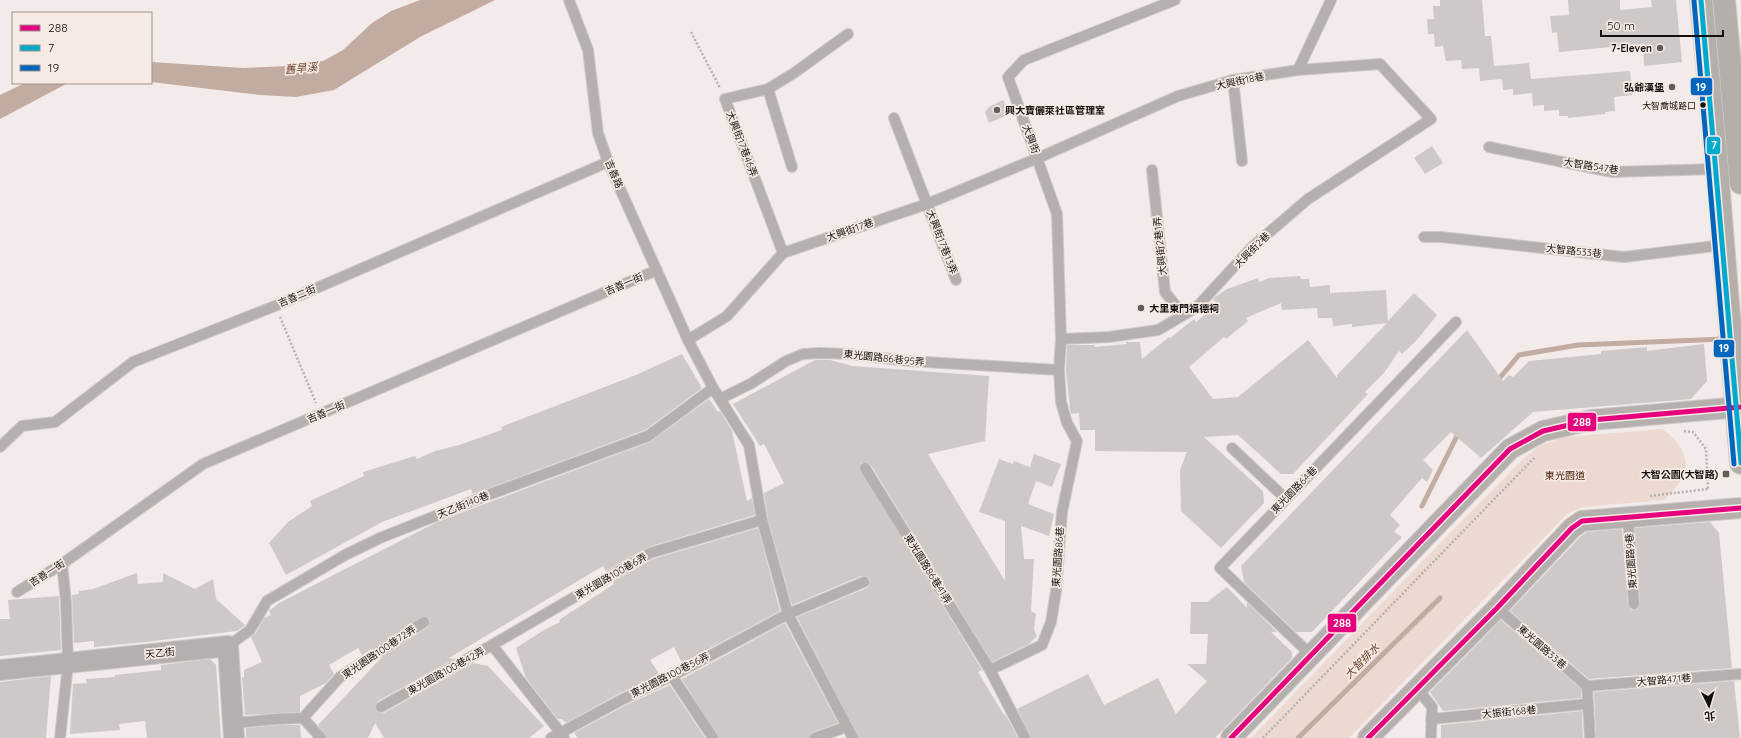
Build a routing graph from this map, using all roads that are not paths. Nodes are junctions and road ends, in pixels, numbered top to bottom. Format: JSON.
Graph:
{"nodes":[{"id":1,"x":569,"y":0,"type":"edge"},
{"id":2,"x":1331,"y":0,"type":"edge"},
{"id":3,"x":1701,"y":0,"type":"edge"},
{"id":4,"x":1724,"y":0,"type":"edge"},
{"id":5,"x":1170,"y":1,"type":"edge"},
{"id":6,"x":848,"y":34,"type":"dead end"},
{"id":7,"x":1736,"y":52,"type":"edge"},
{"id":8,"x":1707,"y":57,"type":"junction"},
{"id":9,"x":1298,"y":70,"type":"junction"},
{"id":10,"x":1233,"y":80,"type":"junction"},
{"id":11,"x":768,"y":89,"type":"junction"},
{"id":12,"x":894,"y":118,"type":"dead end"},
{"id":13,"x":1431,"y":119,"type":"joint"},
{"id":14,"x":1489,"y":147,"type":"dead end"},
{"id":15,"x":1038,"y":158,"type":"junction"},
{"id":16,"x":1242,"y":161,"type":"dead end"},
{"id":17,"x":608,"y":162,"type":"junction"},
{"id":18,"x":792,"y":167,"type":"dead end"},
{"id":19,"x":1717,"y":169,"type":"junction"},
{"id":20,"x":1152,"y":170,"type":"dead end"},
{"id":21,"x":1741,"y":183,"type":"edge"},
{"id":22,"x":927,"y":204,"type":"junction"},
{"id":23,"x":1424,"y":237,"type":"dead end"},
{"id":24,"x":1723,"y":246,"type":"junction"},
{"id":25,"x":783,"y":253,"type":"junction"},
{"id":26,"x":657,"y":270,"type":"junction"},
{"id":27,"x":956,"y":280,"type":"dead end"},
{"id":28,"x":1183,"y":315,"type":"junction"},
{"id":29,"x":1456,"y":322,"type":"dead end"},
{"id":30,"x":1061,"y":339,"type":"junction"},
{"id":31,"x":688,"y":340,"type":"junction"},
{"id":32,"x":1059,"y":370,"type":"junction"},
{"id":33,"x":713,"y":388,"type":"junction"},
{"id":34,"x":720,"y":399,"type":"junction"},
{"id":35,"x":1738,"y":407,"type":"edge"},
{"id":36,"x":0,"y":446,"type":"edge"},
{"id":37,"x":1232,"y":448,"type":"dead end"},
{"id":38,"x":1741,"y":463,"type":"edge"},
{"id":39,"x":865,"y":468,"type":"dead end"},
{"id":40,"x":1286,"y":499,"type":"junction"},
{"id":41,"x":1741,"y":508,"type":"edge"},
{"id":42,"x":1628,"y":517,"type":"junction"},
{"id":43,"x":762,"y":520,"type":"junction"},
{"id":44,"x":62,"y":564,"type":"junction"},
{"id":45,"x":864,"y":582,"type":"dead end"},
{"id":46,"x":17,"y":592,"type":"dead end"},
{"id":47,"x":1634,"y":604,"type":"dead end"},
{"id":48,"x":1497,"y":608,"type":"junction"},
{"id":49,"x":788,"y":614,"type":"junction"},
{"id":50,"x":424,"y":622,"type":"dead end"},
{"id":51,"x":228,"y":646,"type":"junction"},
{"id":52,"x":492,"y":646,"type":"junction"},
{"id":53,"x":1311,"y":655,"type":"junction"},
{"id":54,"x":68,"y":664,"type":"junction"},
{"id":55,"x":0,"y":670,"type":"edge"},
{"id":56,"x":990,"y":670,"type":"junction"},
{"id":57,"x":1741,"y":674,"type":"edge"},
{"id":58,"x":672,"y":676,"type":"junction"},
{"id":59,"x":1587,"y":686,"type":"junction"},
{"id":60,"x":1418,"y":688,"type":"junction"},
{"id":61,"x":1588,"y":704,"type":"junction"},
{"id":62,"x":381,"y":707,"type":"dead end"},
{"id":63,"x":303,"y":718,"type":"junction"},
{"id":64,"x":1431,"y":719,"type":"junction"},
{"id":65,"x":846,"y":727,"type":"junction"},
{"id":66,"x":233,"y":730,"type":"edge"},
{"id":67,"x":563,"y":735,"type":"edge"},
{"id":68,"x":60,"y":738,"type":"edge"},
{"id":69,"x":320,"y":738,"type":"edge"},
{"id":70,"x":551,"y":738,"type":"edge"},
{"id":71,"x":713,"y":738,"type":"edge"},
{"id":72,"x":815,"y":738,"type":"edge"},
{"id":73,"x":853,"y":738,"type":"edge"},
{"id":74,"x":1025,"y":738,"type":"edge"},
{"id":75,"x":1231,"y":738,"type":"edge"},
{"id":76,"x":1368,"y":738,"type":"edge"},
{"id":77,"x":1431,"y":738,"type":"edge"},
{"id":78,"x":1590,"y":738,"type":"edge"}],
"edges":[{"from":1,"to":17,"type":"lane","name":"吉善路"},
{"from":2,"to":9,"type":"lane"},
{"from":3,"to":8,"type":"street"},
{"from":4,"to":7,"type":"street"},
{"from":5,"to":15,"type":"lane","name":"大興街"},
{"from":6,"to":11,"type":"lane","name":"大興街17巷46弄"},
{"from":7,"to":8,"type":"street"},
{"from":7,"to":21,"type":"street"},
{"from":8,"to":19,"type":"street"},
{"from":9,"to":10,"type":"lane","name":"大興街18巷"},
{"from":9,"to":13,"type":"lane","name":"大興街18巷"},
{"from":10,"to":15,"type":"lane","name":"大興街18巷"},
{"from":10,"to":16,"type":"lane"},
{"from":11,"to":18,"type":"lane"},
{"from":11,"to":25,"type":"lane","name":"大興街17巷46弄"},
{"from":12,"to":22,"type":"lane","name":"大興街17巷13弄"},
{"from":13,"to":28,"type":"lane","name":"大興街2巷"},
{"from":14,"to":19,"type":"lane","name":"大智路547巷"},
{"from":15,"to":22,"type":"lane","name":"大興街17巷"},
{"from":15,"to":30,"type":"lane","name":"大興街"},
{"from":17,"to":26,"type":"lane","name":"吉善路"},
{"from":17,"to":36,"type":"lane","name":"吉善二街"},
{"from":19,"to":24,"type":"street"},
{"from":20,"to":28,"type":"lane","name":"大興街2巷1弄"},
{"from":22,"to":25,"type":"lane","name":"大興街17巷"},
{"from":22,"to":27,"type":"lane","name":"大興街17巷13弄"},
{"from":23,"to":24,"type":"lane","name":"大智路533巷"},
{"from":24,"to":35,"type":"street"},
{"from":25,"to":31,"type":"lane","name":"大興街17巷"},
{"from":26,"to":31,"type":"lane","name":"吉善路"},
{"from":26,"to":44,"type":"lane","name":"吉善一街"},
{"from":28,"to":30,"type":"lane","name":"大興街2巷"},
{"from":29,"to":40,"type":"lane","name":"東光園路64巷"},
{"from":30,"to":32,"type":"lane","name":"東光園路86巷"},
{"from":31,"to":33,"type":"lane"},
{"from":32,"to":34,"type":"lane","name":"東光園路86巷95弄"},
{"from":32,"to":56,"type":"lane","name":"東光園路86巷"},
{"from":33,"to":34,"type":"lane"},
{"from":33,"to":51,"type":"lane","name":"天乙街140巷"},
{"from":34,"to":43,"type":"lane"},
{"from":35,"to":38,"type":"street"},
{"from":35,"to":53,"type":"street"},
{"from":37,"to":40,"type":"lane"},
{"from":39,"to":56,"type":"lane","name":"東光園路86巷41弄"},
{"from":40,"to":53,"type":"lane","name":"東光園路64巷"},
{"from":41,"to":42,"type":"street"},
{"from":42,"to":47,"type":"lane","name":"東光園路9巷"},
{"from":42,"to":48,"type":"street"},
{"from":43,"to":49,"type":"lane"},
{"from":43,"to":52,"type":"lane","name":"東光園路100巷6弄"},
{"from":44,"to":46,"type":"lane","name":"吉善一街"},
{"from":44,"to":54,"type":"lane"},
{"from":45,"to":49,"type":"lane","name":"東光園路100巷56弄"},
{"from":48,"to":59,"type":"lane","name":"東光園路33巷"},
{"from":48,"to":60,"type":"street"},
{"from":49,"to":58,"type":"lane","name":"東光園路100巷56弄"},
{"from":49,"to":65,"type":"lane"},
{"from":50,"to":63,"type":"lane","name":"東光園路100巷72弄"},
{"from":51,"to":54,"type":"street","name":"天乙街"},
{"from":51,"to":66,"type":"street"},
{"from":52,"to":62,"type":"lane","name":"東光園路100巷42弄"},
{"from":52,"to":67,"type":"lane","name":"東光園路100巷42弄"},
{"from":53,"to":75,"type":"street"},
{"from":54,"to":55,"type":"street","name":"天乙街"},
{"from":54,"to":68,"type":"lane"},
{"from":56,"to":74,"type":"lane"},
{"from":57,"to":59,"type":"lane","name":"大智路471巷"},
{"from":58,"to":67,"type":"lane","name":"東光園路100巷56弄"},
{"from":58,"to":71,"type":"lane"},
{"from":59,"to":61,"type":"lane"},
{"from":60,"to":64,"type":"lane"},
{"from":60,"to":76,"type":"street"},
{"from":61,"to":64,"type":"lane","name":"大振街168巷"},
{"from":61,"to":78,"type":"lane"},
{"from":63,"to":66,"type":"lane"},
{"from":63,"to":69,"type":"lane"},
{"from":64,"to":77,"type":"lane"},
{"from":65,"to":72,"type":"lane"},
{"from":65,"to":73,"type":"lane"},
{"from":67,"to":70,"type":"lane","name":"東光園路100巷56弄"}]}
